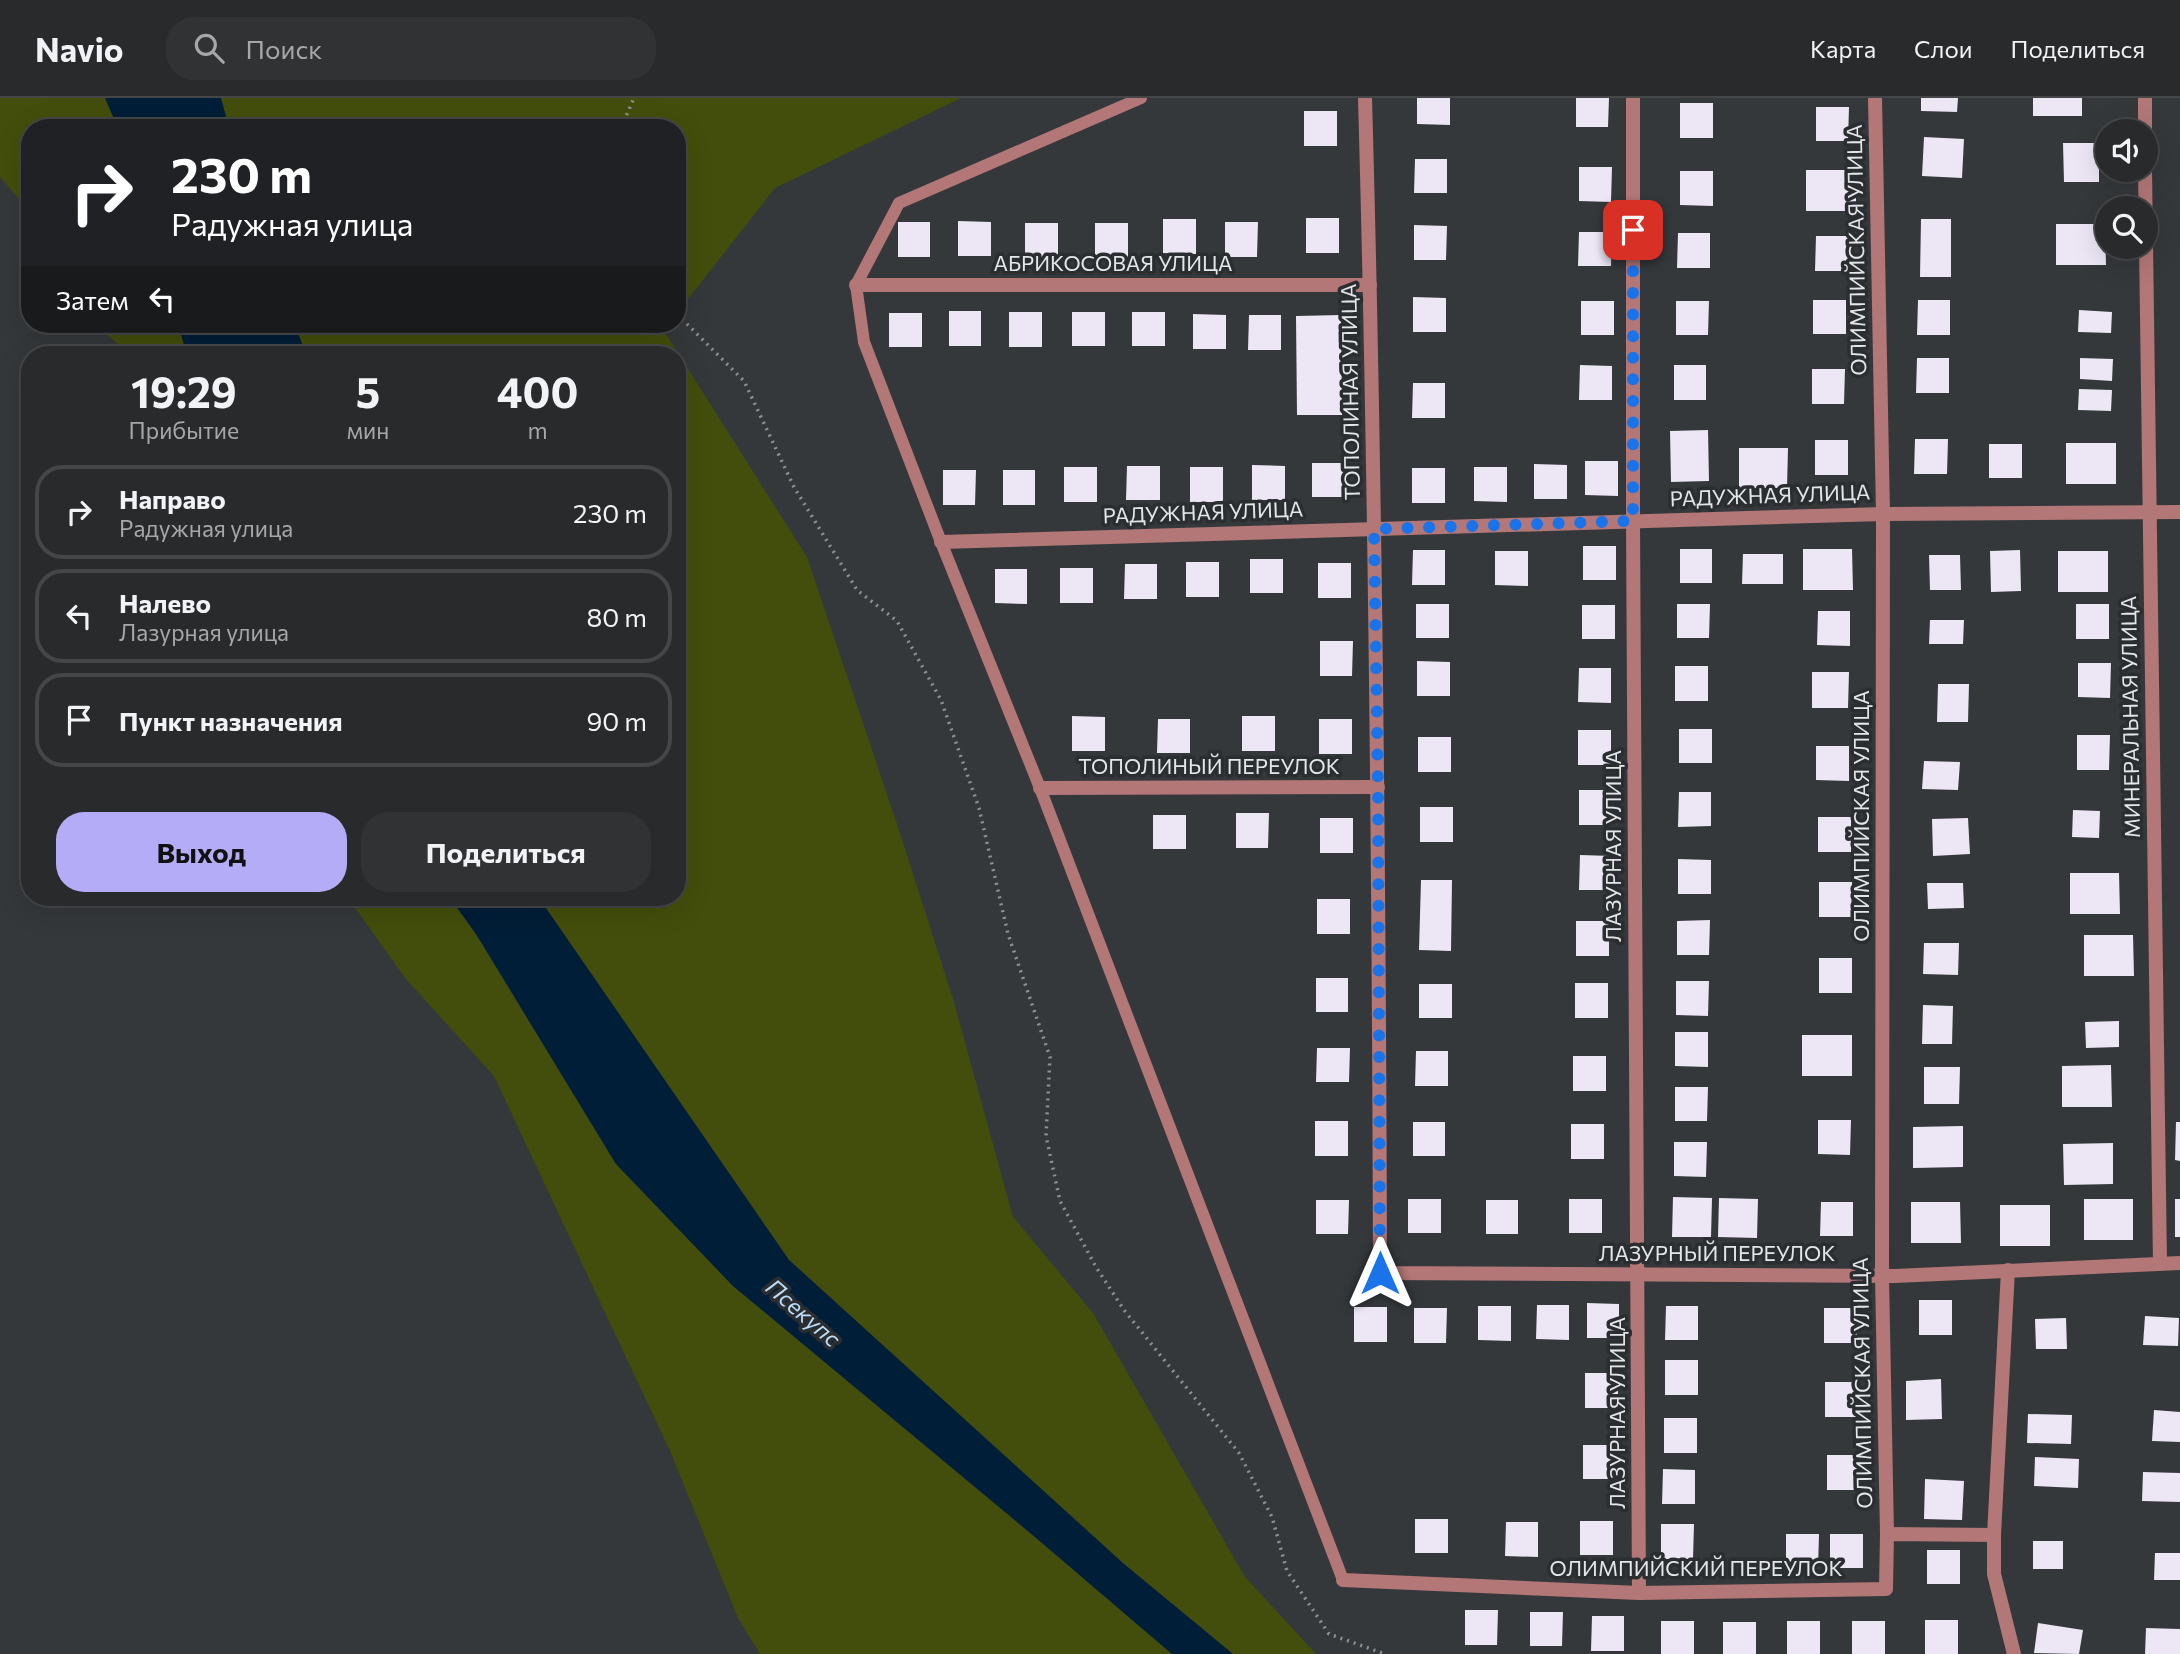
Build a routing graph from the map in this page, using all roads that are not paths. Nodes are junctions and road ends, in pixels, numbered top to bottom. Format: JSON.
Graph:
{"nodes":[{"id":1,"x":1140,"y":98,"type":"edge"},
{"id":2,"x":1365,"y":98,"type":"edge"},
{"id":3,"x":1633,"y":98,"type":"edge"},
{"id":4,"x":1875,"y":98,"type":"edge"},
{"id":5,"x":2145,"y":98,"type":"edge"},
{"id":6,"x":2145,"y":119,"type":"edge"},
{"id":7,"x":2146,"y":182,"type":"edge"},
{"id":8,"x":856,"y":285,"type":"junction"},
{"id":9,"x":1370,"y":285,"type":"junction"},
{"id":10,"x":2180,"y":512,"type":"edge"},
{"id":11,"x":2149,"y":513,"type":"junction"},
{"id":12,"x":1883,"y":514,"type":"junction"},
{"id":13,"x":1633,"y":521,"type":"junction"},
{"id":14,"x":1374,"y":529,"type":"junction"},
{"id":15,"x":941,"y":542,"type":"junction"},
{"id":16,"x":1040,"y":788,"type":"junction"},
{"id":17,"x":1378,"y":788,"type":"junction"},
{"id":18,"x":2160,"y":1264,"type":"junction"},
{"id":19,"x":2180,"y":1264,"type":"edge"},
{"id":20,"x":2008,"y":1270,"type":"junction"},
{"id":21,"x":1380,"y":1273,"type":"joint"},
{"id":22,"x":1638,"y":1275,"type":"junction"},
{"id":23,"x":1882,"y":1276,"type":"junction"},
{"id":24,"x":1886,"y":1534,"type":"junction"},
{"id":25,"x":1994,"y":1535,"type":"junction"},
{"id":26,"x":1343,"y":1580,"type":"joint"},
{"id":27,"x":1639,"y":1593,"type":"junction"},
{"id":28,"x":2014,"y":1654,"type":"edge"}],
"edges":[{"from":1,"to":8,"type":"lane"},
{"from":2,"to":9,"type":"street","name":"ТОПОЛИНАЯ УЛИЦА"},
{"from":3,"to":13,"type":"street","name":"ЛАЗУРНАЯ УЛИЦА"},
{"from":4,"to":12,"type":"street","name":"ОЛИМПИЙСКАЯ УЛИЦА"},
{"from":5,"to":6,"type":"street"},
{"from":7,"to":11,"type":"street","name":"МИНЕРАЛЬНАЯ УЛИЦА"},
{"from":8,"to":9,"type":"street","name":"АБРИКОСОВАЯ УЛИЦА"},
{"from":8,"to":15,"type":"lane"},
{"from":9,"to":14,"type":"street","name":"ТОПОЛИНАЯ УЛИЦА"},
{"from":10,"to":11,"type":"street","name":"РАДУЖНАЯ УЛИЦА"},
{"from":11,"to":12,"type":"street","name":"РАДУЖНАЯ УЛИЦА"},
{"from":11,"to":18,"type":"street","name":"МИНЕРАЛЬНАЯ УЛИЦА"},
{"from":12,"to":13,"type":"street","name":"РАДУЖНАЯ УЛИЦА"},
{"from":12,"to":23,"type":"street","name":"ОЛИМПИЙСКАЯ УЛИЦА"},
{"from":13,"to":14,"type":"street","name":"РАДУЖНАЯ УЛИЦА"},
{"from":13,"to":22,"type":"street","name":"ЛАЗУРНАЯ УЛИЦА"},
{"from":14,"to":15,"type":"street","name":"РАДУЖНАЯ УЛИЦА"},
{"from":14,"to":17,"type":"street","name":"ТОПОЛИНАЯ УЛИЦА"},
{"from":15,"to":16,"type":"lane"},
{"from":16,"to":17,"type":"street","name":"ТОПОЛИНЫЙ ПЕРЕУЛОК"},
{"from":16,"to":26,"type":"lane"},
{"from":17,"to":21,"type":"street","name":"ТОПОЛИНАЯ УЛИЦА"},
{"from":18,"to":19,"type":"street","name":"ЛАЗУРНЫЙ ПЕРЕУЛОК"},
{"from":18,"to":20,"type":"street","name":"ЛАЗУРНЫЙ ПЕРЕУЛОК"},
{"from":20,"to":23,"type":"street","name":"ЛАЗУРНЫЙ ПЕРЕУЛОК"},
{"from":20,"to":25,"type":"street"},
{"from":21,"to":22,"type":"street","name":"ЛАЗУРНЫЙ ПЕРЕУЛОК"},
{"from":22,"to":23,"type":"street","name":"ЛАЗУРНЫЙ ПЕРЕУЛОК"},
{"from":22,"to":27,"type":"street","name":"ЛАЗУРНАЯ УЛИЦА"},
{"from":23,"to":24,"type":"street","name":"ОЛИМПИЙСКАЯ УЛИЦА"},
{"from":24,"to":25,"type":"street"},
{"from":24,"to":27,"type":"street","name":"ОЛИМПИЙСКИЙ ПЕРЕУЛОК"},
{"from":25,"to":28,"type":"street"},
{"from":26,"to":27,"type":"street","name":"ОЛИМПИЙСКИЙ ПЕРЕУЛОК"}]}
